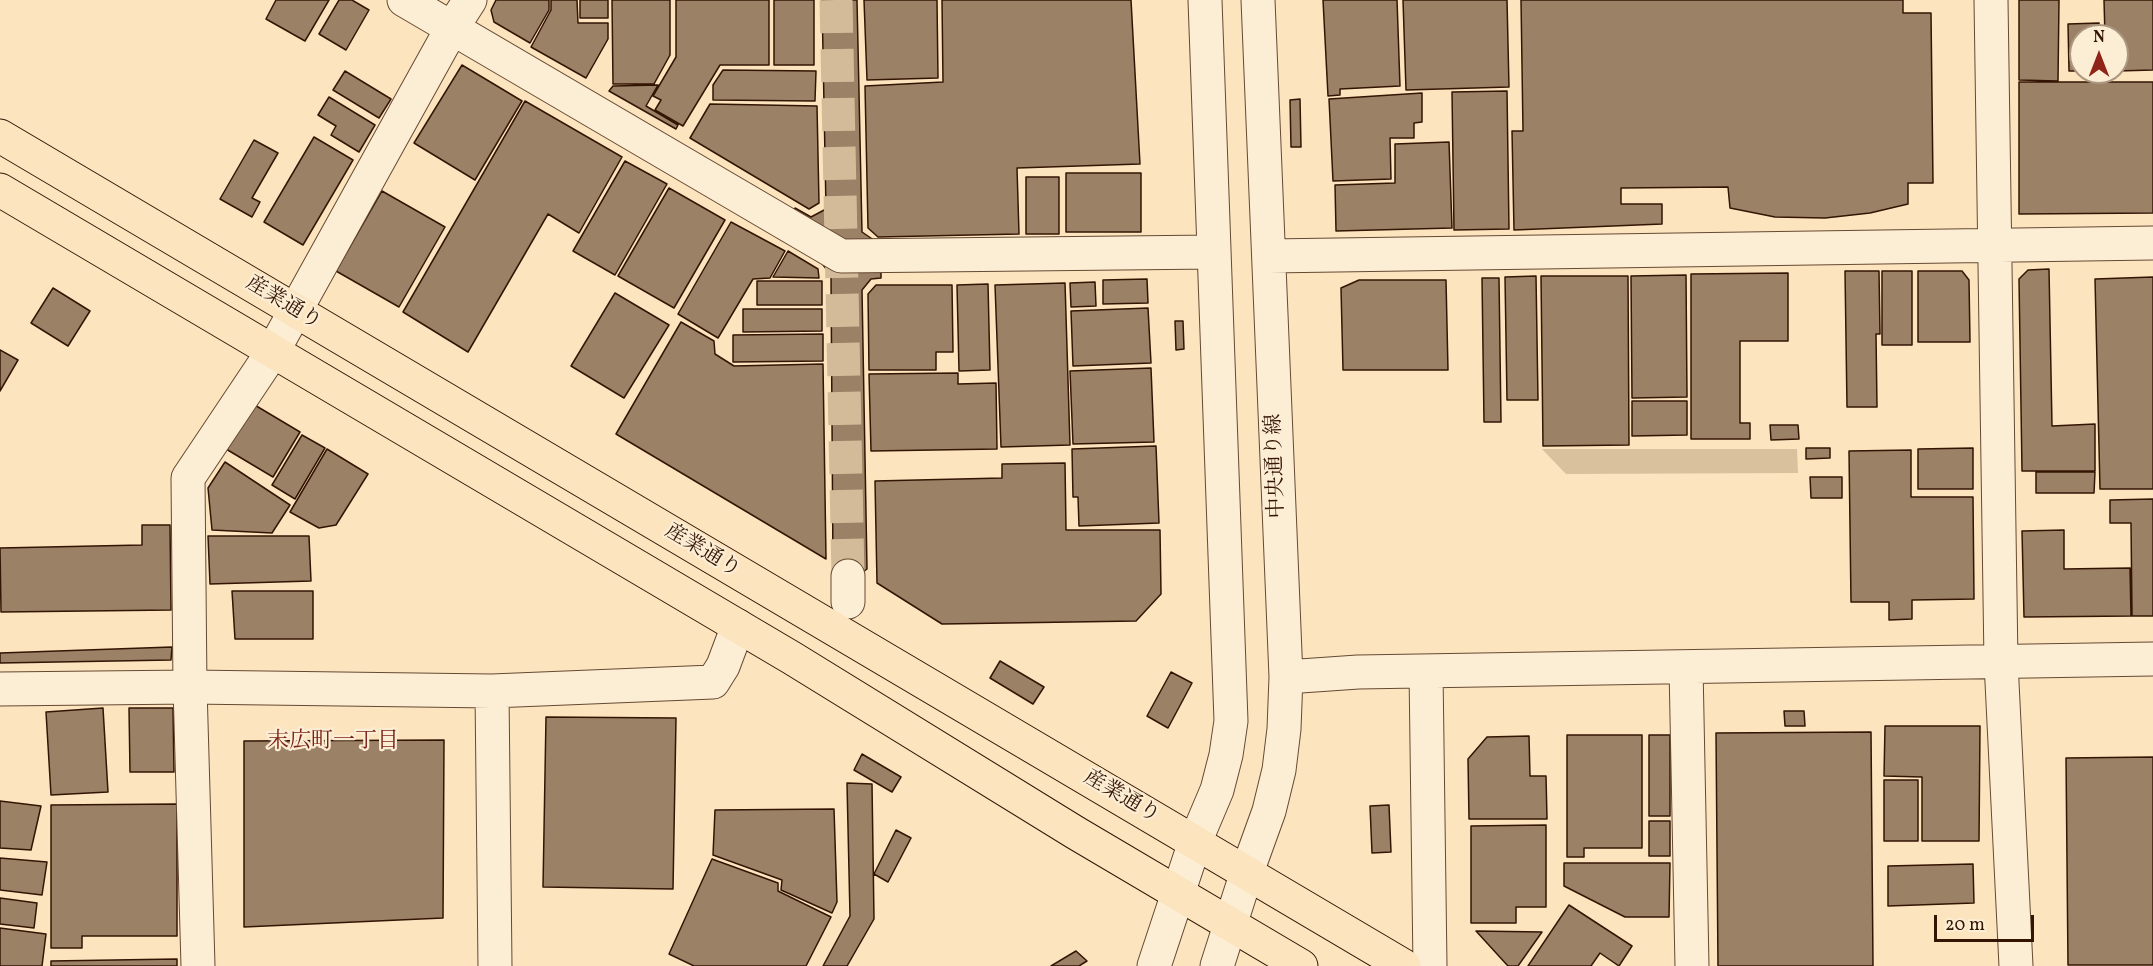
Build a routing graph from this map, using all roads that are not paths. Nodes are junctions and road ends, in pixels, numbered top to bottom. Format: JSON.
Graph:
{"nodes":[{"id":1,"x":404,"y":0,"type":"edge"},
{"id":2,"x":470,"y":0,"type":"edge"},
{"id":3,"x":1205,"y":0,"type":"edge"},
{"id":4,"x":1258,"y":0,"type":"edge"},
{"id":5,"x":1991,"y":0,"type":"edge"},
{"id":6,"x":452,"y":28,"type":"junction"},
{"id":7,"x":0,"y":136,"type":"edge"},
{"id":8,"x":0,"y":190,"type":"edge"},
{"id":9,"x":2153,"y":243,"type":"edge"},
{"id":10,"x":1995,"y":246,"type":"junction"},
{"id":11,"x":1214,"y":252,"type":"junction"},
{"id":12,"x":1269,"y":256,"type":"junction"},
{"id":13,"x":296,"y":312,"type":"junction"},
{"id":14,"x":273,"y":351,"type":"junction"},
{"id":15,"x":738,"y":626,"type":"junction"},
{"id":16,"x":2153,"y":659,"type":"edge"},
{"id":17,"x":2001,"y":662,"type":"junction"},
{"id":18,"x":1686,"y":667,"type":"junction"},
{"id":19,"x":1426,"y":671,"type":"junction"},
{"id":20,"x":1286,"y":677,"type":"junction"},
{"id":21,"x":190,"y":687,"type":"junction"},
{"id":22,"x":0,"y":689,"type":"edge"},
{"id":23,"x":492,"y":691,"type":"junction"},
{"id":24,"x":1196,"y":842,"type":"junction"},
{"id":25,"x":1247,"y":872,"type":"junction"},
{"id":26,"x":1179,"y":895,"type":"junction"},
{"id":27,"x":1230,"y":925,"type":"junction"},
{"id":28,"x":198,"y":966,"type":"edge"},
{"id":29,"x":495,"y":966,"type":"edge"},
{"id":30,"x":1154,"y":966,"type":"edge"},
{"id":31,"x":1217,"y":966,"type":"edge"},
{"id":32,"x":1301,"y":966,"type":"edge"},
{"id":33,"x":1404,"y":966,"type":"edge"},
{"id":34,"x":1430,"y":966,"type":"edge"},
{"id":35,"x":1692,"y":966,"type":"edge"},
{"id":36,"x":2016,"y":966,"type":"edge"}],
"edges":[{"from":1,"to":6,"type":"street"},
{"from":2,"to":6,"type":"street"},
{"from":3,"to":11,"type":"street"},
{"from":4,"to":12,"type":"street","name":"中央通り線"},
{"from":5,"to":10,"type":"street"},
{"from":6,"to":11,"type":"street"},
{"from":6,"to":13,"type":"street"},
{"from":7,"to":13,"type":"highway","name":"産業通り"},
{"from":8,"to":14,"type":"highway"},
{"from":9,"to":10,"type":"street"},
{"from":10,"to":12,"type":"street"},
{"from":10,"to":17,"type":"street"},
{"from":11,"to":24,"type":"street"},
{"from":12,"to":20,"type":"street","name":"中央通り線"},
{"from":13,"to":14,"type":"street"},
{"from":13,"to":24,"type":"highway","name":"産業通り"},
{"from":14,"to":15,"type":"highway"},
{"from":14,"to":21,"type":"street"},
{"from":15,"to":23,"type":"street"},
{"from":15,"to":26,"type":"highway"},
{"from":16,"to":17,"type":"street"},
{"from":17,"to":18,"type":"street"},
{"from":17,"to":36,"type":"street"},
{"from":18,"to":19,"type":"street"},
{"from":18,"to":35,"type":"street"},
{"from":19,"to":20,"type":"street"},
{"from":19,"to":34,"type":"street"},
{"from":20,"to":25,"type":"street","name":"中央通り線"},
{"from":21,"to":22,"type":"street"},
{"from":21,"to":23,"type":"street"},
{"from":21,"to":28,"type":"street"},
{"from":23,"to":29,"type":"street"},
{"from":24,"to":25,"type":"highway","name":"産業通り"},
{"from":24,"to":26,"type":"street"},
{"from":25,"to":27,"type":"street","name":"中央通り線"},
{"from":25,"to":33,"type":"highway","name":"産業通り"},
{"from":26,"to":27,"type":"highway"},
{"from":26,"to":30,"type":"street"},
{"from":27,"to":31,"type":"street","name":"中央通り線"},
{"from":27,"to":32,"type":"highway"}]}
